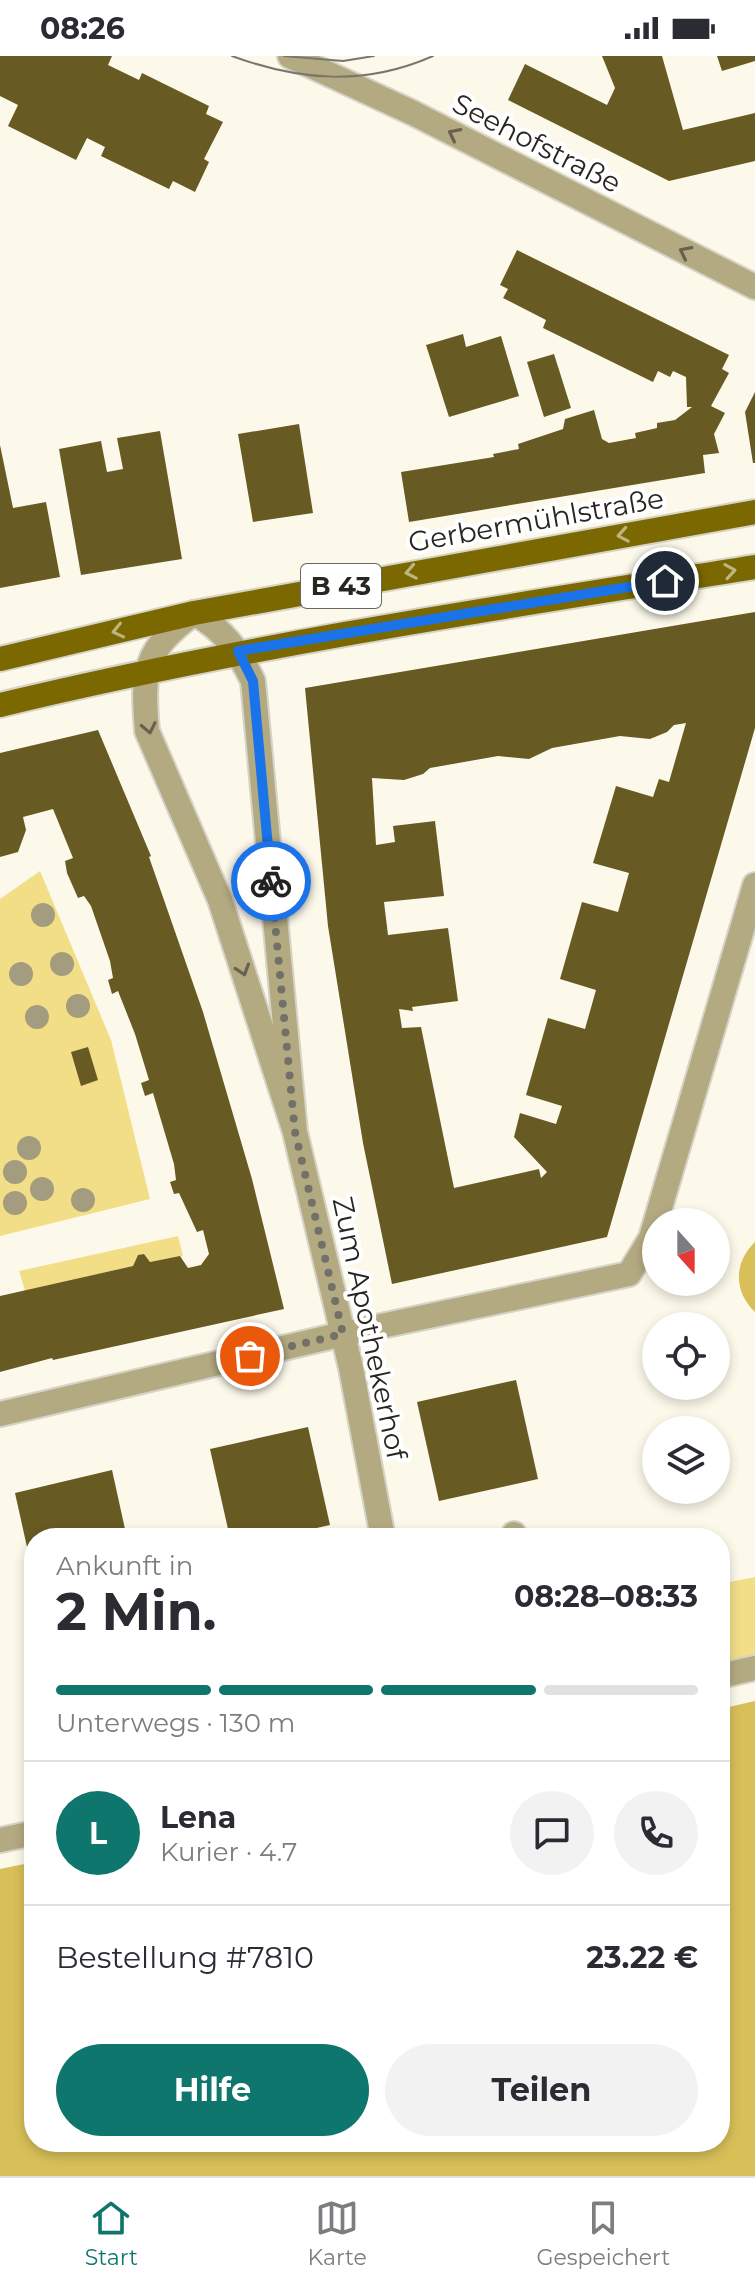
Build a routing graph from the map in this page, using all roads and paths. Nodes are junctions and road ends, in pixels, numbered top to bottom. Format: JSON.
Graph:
{"nodes":[{"id":1,"x":290,"y":56,"type":"edge"},
{"id":2,"x":755,"y":287,"type":"edge"},
{"id":3,"x":755,"y":512,"type":"edge"},
{"id":4,"x":755,"y":567,"type":"edge"},
{"id":5,"x":194,"y":613,"type":"junction"},
{"id":6,"x":238,"y":651,"type":"junction"},
{"id":7,"x":0,"y":659,"type":"edge"},
{"id":8,"x":148,"y":670,"type":"junction"},
{"id":9,"x":0,"y":705,"type":"edge"},
{"id":10,"x":755,"y":885,"type":"edge"},
{"id":11,"x":295,"y":1132,"type":"junction"},
{"id":12,"x":343,"y":1334,"type":"junction"},
{"id":13,"x":0,"y":1414,"type":"edge"},
{"id":14,"x":381,"y":1528,"type":"edge"},
{"id":15,"x":755,"y":1668,"type":"edge"},
{"id":16,"x":730,"y":1674,"type":"edge"},
{"id":17,"x":24,"y":1835,"type":"edge"},
{"id":18,"x":0,"y":1840,"type":"edge"}],
"edges":[{"from":2,"to":1,"type":"street","name":"Seehofstraße","one_way":true},
{"from":3,"to":5,"type":"main road","name":"Gerbermühlstraße","number":"B 43","one_way":true},
{"from":6,"to":4,"type":"main road","number":"B 43","one_way":true},
{"from":5,"to":6,"type":"street","name":"Zum Apothekerhof"},
{"from":5,"to":7,"type":"main road","name":"Gerbermühlstraße","number":"B 43","one_way":true},
{"from":5,"to":8,"type":"street","name":"Zum Apothekerhof"},
{"from":6,"to":8,"type":"main road","number":"B 43"},
{"from":6,"to":11,"type":"street","name":"Zum Apothekerhof"},
{"from":8,"to":9,"type":"main road","number":"B 43"},
{"from":8,"to":11,"type":"street","name":"Zum Apothekerhof","one_way":true},
{"from":10,"to":12,"type":"street"},
{"from":11,"to":12,"type":"street","name":"Zum Apothekerhof"},
{"from":12,"to":13,"type":"street"},
{"from":12,"to":14,"type":"street","name":"Zum Apothekerhof"},
{"from":15,"to":16,"type":"street"},
{"from":17,"to":18,"type":"street"}]}
